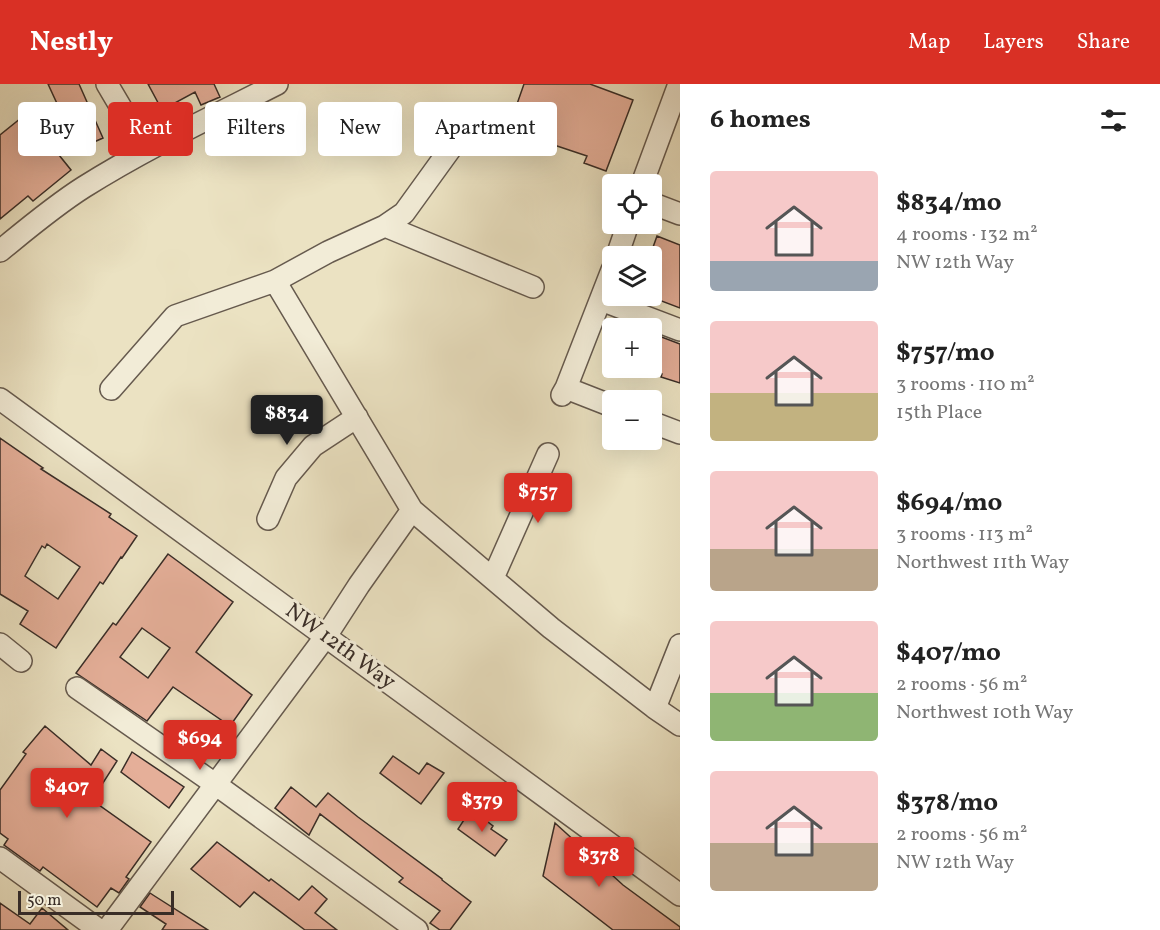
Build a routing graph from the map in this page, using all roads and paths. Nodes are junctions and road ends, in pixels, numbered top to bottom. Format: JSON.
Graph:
{"nodes":[{"id":1,"x":107,"y":84,"type":"edge"},
{"id":2,"x":277,"y":84,"type":"edge"},
{"id":3,"x":675,"y":87,"type":"edge"},
{"id":4,"x":118,"y":102,"type":"edge"},
{"id":5,"x":193,"y":126,"type":"edge"},
{"id":6,"x":136,"y":156,"type":"edge"},
{"id":7,"x":445,"y":156,"type":"edge"},
{"id":8,"x":645,"y":174,"type":"edge"},
{"id":9,"x":662,"y":207,"type":"edge"},
{"id":10,"x":680,"y":214,"type":"edge"},
{"id":11,"x":385,"y":226,"type":"junction"},
{"id":12,"x":0,"y":251,"type":"edge"},
{"id":13,"x":275,"y":281,"type":"junction"},
{"id":14,"x":533,"y":287,"type":"dead end"},
{"id":15,"x":601,"y":300,"type":"joint"},
{"id":16,"x":680,"y":330,"type":"edge"},
{"id":17,"x":111,"y":389,"type":"dead end"},
{"id":18,"x":0,"y":399,"type":"edge"},
{"id":19,"x":602,"y":403,"type":"edge"},
{"id":20,"x":357,"y":417,"type":"junction"},
{"id":21,"x":662,"y":426,"type":"edge"},
{"id":22,"x":680,"y":433,"type":"edge"},
{"id":23,"x":548,"y":454,"type":"dead end"},
{"id":24,"x":412,"y":510,"type":"junction"},
{"id":25,"x":268,"y":519,"type":"dead end"},
{"id":26,"x":493,"y":578,"type":"junction"},
{"id":27,"x":326,"y":636,"type":"junction"},
{"id":28,"x":0,"y":644,"type":"edge"},
{"id":29,"x":680,"y":645,"type":"edge"},
{"id":30,"x":21,"y":661,"type":"dead end"},
{"id":31,"x":77,"y":688,"type":"dead end"},
{"id":32,"x":655,"y":708,"type":"junction"},
{"id":33,"x":680,"y":725,"type":"edge"},
{"id":34,"x":215,"y":784,"type":"junction"},
{"id":35,"x":0,"y":858,"type":"edge"},
{"id":36,"x":680,"y":895,"type":"edge"},
{"id":37,"x":99,"y":930,"type":"edge"},
{"id":38,"x":107,"y":930,"type":"edge"},
{"id":39,"x":417,"y":930,"type":"edge"}],
"edges":[{"from":1,"to":4,"type":"street"},
{"from":2,"to":5,"type":"street"},
{"from":3,"to":8,"type":"street"},
{"from":6,"to":12,"type":"street"},
{"from":7,"to":11,"type":"street"},
{"from":9,"to":10,"type":"street"},
{"from":11,"to":13,"type":"street"},
{"from":11,"to":14,"type":"street"},
{"from":13,"to":17,"type":"street"},
{"from":13,"to":20,"type":"street"},
{"from":15,"to":16,"type":"street"},
{"from":15,"to":19,"type":"street"},
{"from":18,"to":27,"type":"street","name":"NW 12th Way"},
{"from":20,"to":24,"type":"street"},
{"from":20,"to":25,"type":"street"},
{"from":21,"to":22,"type":"street"},
{"from":23,"to":26,"type":"street"},
{"from":24,"to":26,"type":"street"},
{"from":24,"to":27,"type":"street"},
{"from":26,"to":32,"type":"street"},
{"from":27,"to":34,"type":"street"},
{"from":27,"to":36,"type":"street","name":"NW 12th Way"},
{"from":28,"to":30,"type":"street"},
{"from":29,"to":32,"type":"street"},
{"from":31,"to":34,"type":"street"},
{"from":32,"to":33,"type":"street"},
{"from":34,"to":38,"type":"street"},
{"from":34,"to":39,"type":"street"},
{"from":35,"to":37,"type":"street"}]}
